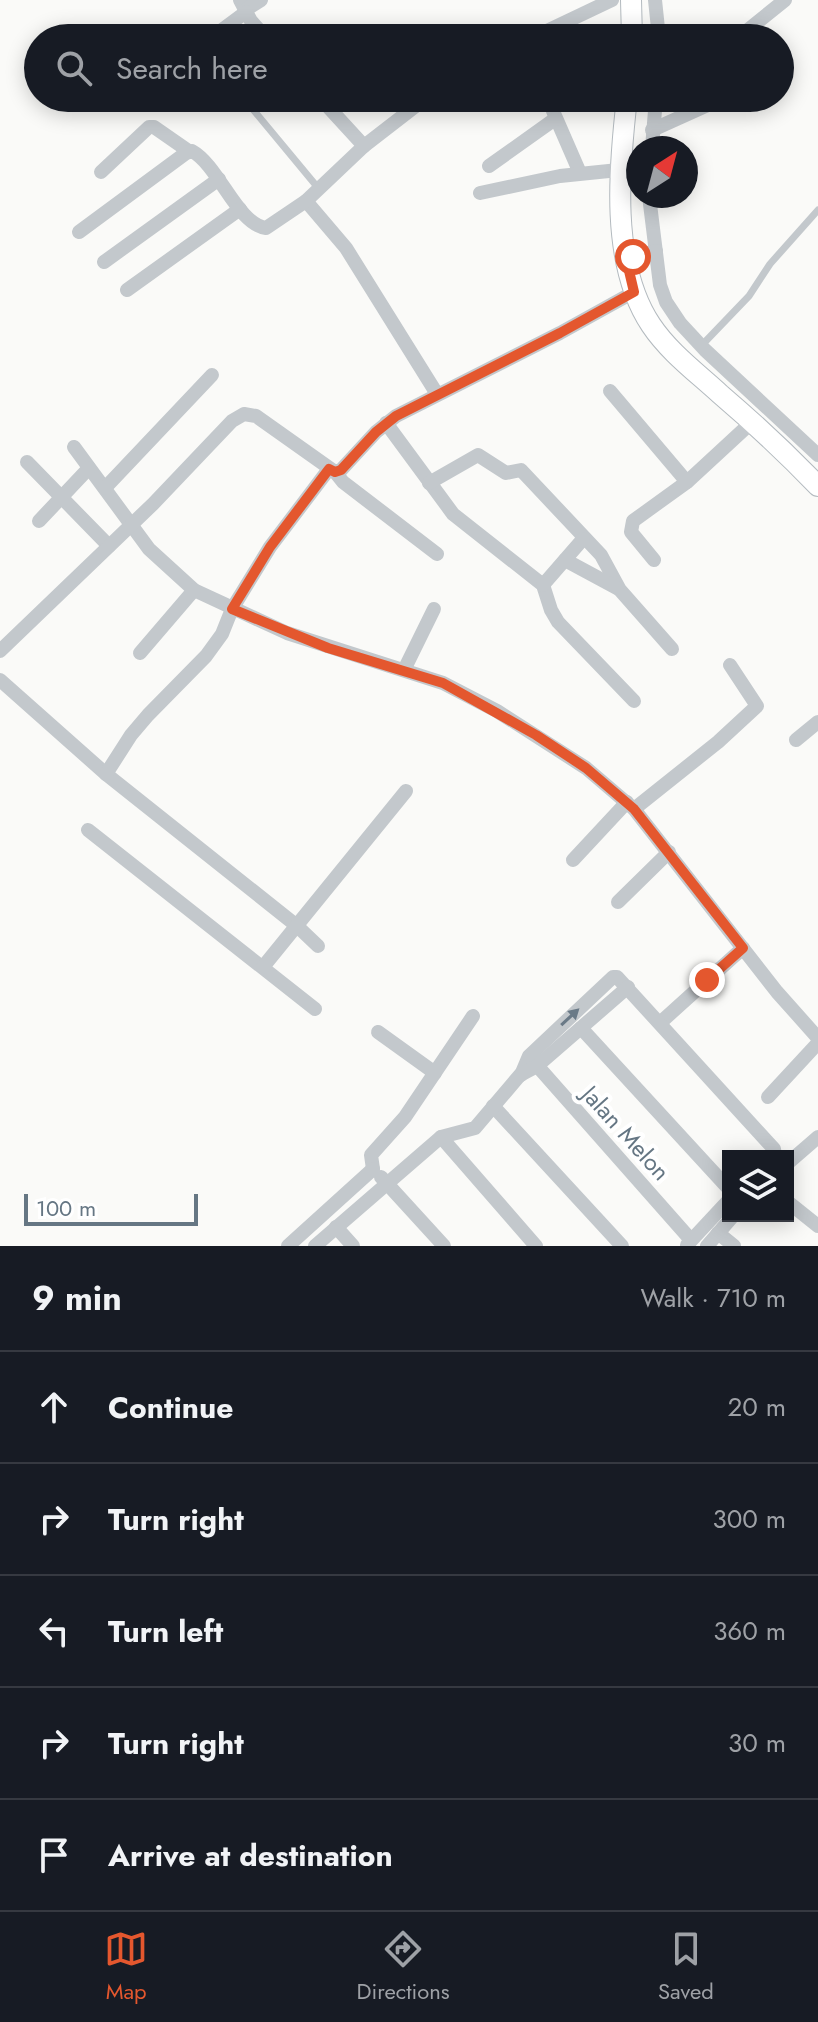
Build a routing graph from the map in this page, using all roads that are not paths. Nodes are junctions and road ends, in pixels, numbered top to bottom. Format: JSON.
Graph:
{"nodes":[{"id":1,"x":261,"y":0,"type":"edge"},
{"id":2,"x":612,"y":0,"type":"edge"},
{"id":3,"x":631,"y":0,"type":"edge"},
{"id":4,"x":655,"y":0,"type":"edge"},
{"id":5,"x":785,"y":0,"type":"edge"},
{"id":6,"x":244,"y":7,"type":"edge"},
{"id":7,"x":226,"y":24,"type":"edge"},
{"id":8,"x":256,"y":24,"type":"edge"},
{"id":9,"x":561,"y":24,"type":"edge"},
{"id":10,"x":642,"y":24,"type":"edge"},
{"id":11,"x":650,"y":24,"type":"edge"},
{"id":12,"x":755,"y":24,"type":"edge"},
{"id":13,"x":255,"y":112,"type":"edge"},
{"id":14,"x":333,"y":112,"type":"edge"},
{"id":15,"x":408,"y":112,"type":"edge"},
{"id":16,"x":555,"y":112,"type":"edge"},
{"id":17,"x":639,"y":112,"type":"edge"},
{"id":18,"x":643,"y":112,"type":"edge"},
{"id":19,"x":692,"y":112,"type":"edge"},
{"id":20,"x":555,"y":119,"type":"junction"},
{"id":21,"x":652,"y":130,"type":"junction"},
{"id":22,"x":635,"y":136,"type":"edge"},
{"id":23,"x":652,"y":136,"type":"edge"},
{"id":24,"x":364,"y":146,"type":"junction"},
{"id":25,"x":190,"y":152,"type":"junction"},
{"id":26,"x":489,"y":166,"type":"dead end"},
{"id":27,"x":626,"y":168,"type":"edge"},
{"id":28,"x":101,"y":172,"type":"dead end"},
{"id":29,"x":580,"y":173,"type":"junction"},
{"id":30,"x":219,"y":179,"type":"junction"},
{"id":31,"x":319,"y":189,"type":"junction"},
{"id":32,"x":480,"y":193,"type":"dead end"},
{"id":33,"x":306,"y":201,"type":"junction"},
{"id":34,"x":634,"y":208,"type":"edge"},
{"id":35,"x":647,"y":208,"type":"edge"},
{"id":36,"x":240,"y":209,"type":"junction"},
{"id":37,"x":818,"y":210,"type":"edge"},
{"id":38,"x":79,"y":232,"type":"dead end"},
{"id":39,"x":640,"y":255,"type":"junction"},
{"id":40,"x":104,"y":262,"type":"dead end"},
{"id":41,"x":127,"y":290,"type":"dead end"},
{"id":42,"x":634,"y":292,"type":"junction"},
{"id":43,"x":693,"y":352,"type":"junction"},
{"id":44,"x":212,"y":375,"type":"dead end"},
{"id":45,"x":610,"y":391,"type":"dead end"},
{"id":46,"x":437,"y":394,"type":"junction"},
{"id":47,"x":749,"y":405,"type":"junction"},
{"id":48,"x":386,"y":423,"type":"junction"},
{"id":49,"x":74,"y":447,"type":"dead end"},
{"id":50,"x":797,"y":449,"type":"junction"},
{"id":51,"x":818,"y":455,"type":"edge"},
{"id":52,"x":27,"y":462,"type":"dead end"},
{"id":53,"x":89,"y":468,"type":"junction"},
{"id":54,"x":332,"y":471,"type":"junction"},
{"id":55,"x":687,"y":482,"type":"junction"},
{"id":56,"x":429,"y":483,"type":"junction"},
{"id":57,"x":818,"y":486,"type":"edge"},
{"id":58,"x":105,"y":488,"type":"junction"},
{"id":59,"x":61,"y":498,"type":"junction"},
{"id":60,"x":39,"y":521,"type":"dead end"},
{"id":61,"x":132,"y":524,"type":"junction"},
{"id":62,"x":583,"y":539,"type":"junction"},
{"id":63,"x":109,"y":546,"type":"junction"},
{"id":64,"x":437,"y":554,"type":"dead end"},
{"id":65,"x":565,"y":560,"type":"junction"},
{"id":66,"x":654,"y":560,"type":"dead end"},
{"id":67,"x":543,"y":585,"type":"junction"},
{"id":68,"x":194,"y":590,"type":"junction"},
{"id":69,"x":620,"y":590,"type":"junction"},
{"id":70,"x":232,"y":609,"type":"junction"},
{"id":71,"x":434,"y":609,"type":"dead end"},
{"id":72,"x":672,"y":649,"type":"dead end"},
{"id":73,"x":0,"y":651,"type":"edge"},
{"id":74,"x":140,"y":653,"type":"dead end"},
{"id":75,"x":730,"y":665,"type":"dead end"},
{"id":76,"x":404,"y":670,"type":"junction"},
{"id":77,"x":0,"y":680,"type":"edge"},
{"id":78,"x":634,"y":701,"type":"dead end"},
{"id":79,"x":818,"y":722,"type":"edge"},
{"id":80,"x":796,"y":740,"type":"dead end"},
{"id":81,"x":106,"y":774,"type":"junction"},
{"id":82,"x":406,"y":791,"type":"dead end"},
{"id":83,"x":630,"y":806,"type":"junction"},
{"id":84,"x":88,"y":830,"type":"dead end"},
{"id":85,"x":669,"y":852,"type":"junction"},
{"id":86,"x":573,"y":860,"type":"dead end"},
{"id":87,"x":618,"y":902,"type":"dead end"},
{"id":88,"x":297,"y":926,"type":"junction"},
{"id":89,"x":318,"y":946,"type":"dead end"},
{"id":90,"x":743,"y":948,"type":"junction"},
{"id":91,"x":263,"y":967,"type":"junction"},
{"id":92,"x":628,"y":987,"type":"junction"},
{"id":93,"x":315,"y":1009,"type":"dead end"},
{"id":94,"x":473,"y":1016,"type":"dead end"},
{"id":95,"x":661,"y":1022,"type":"junction"},
{"id":96,"x":581,"y":1028,"type":"junction"},
{"id":97,"x":378,"y":1032,"type":"dead end"},
{"id":98,"x":818,"y":1041,"type":"edge"},
{"id":99,"x":533,"y":1061,"type":"junction"},
{"id":100,"x":435,"y":1073,"type":"junction"},
{"id":101,"x":768,"y":1097,"type":"dead end"},
{"id":102,"x":493,"y":1106,"type":"junction"},
{"id":103,"x":441,"y":1137,"type":"junction"},
{"id":104,"x":817,"y":1139,"type":"edge"},
{"id":105,"x":774,"y":1150,"type":"edge"},
{"id":106,"x":794,"y":1158,"type":"edge"},
{"id":107,"x":373,"y":1169,"type":"junction"},
{"id":108,"x":722,"y":1181,"type":"edge"},
{"id":109,"x":386,"y":1182,"type":"junction"},
{"id":110,"x":722,"y":1207,"type":"edge"},
{"id":111,"x":794,"y":1207,"type":"edge"},
{"id":112,"x":728,"y":1222,"type":"edge"},
{"id":113,"x":818,"y":1226,"type":"edge"},
{"id":114,"x":336,"y":1227,"type":"junction"},
{"id":115,"x":718,"y":1233,"type":"junction"},
{"id":116,"x":689,"y":1243,"type":"edge"},
{"id":117,"x":288,"y":1246,"type":"edge"},
{"id":118,"x":315,"y":1246,"type":"edge"},
{"id":119,"x":353,"y":1246,"type":"edge"},
{"id":120,"x":444,"y":1246,"type":"edge"},
{"id":121,"x":536,"y":1246,"type":"edge"},
{"id":122,"x":622,"y":1246,"type":"edge"},
{"id":123,"x":707,"y":1246,"type":"edge"},
{"id":124,"x":734,"y":1246,"type":"edge"}],
"edges":[{"from":1,"to":6,"type":"street"},
{"from":2,"to":9,"type":"street"},
{"from":3,"to":10,"type":"street"},
{"from":4,"to":11,"type":"street"},
{"from":5,"to":12,"type":"street"},
{"from":6,"to":7,"type":"street"},
{"from":6,"to":8,"type":"street"},
{"from":13,"to":31,"type":"lane"},
{"from":14,"to":24,"type":"street"},
{"from":15,"to":24,"type":"street"},
{"from":16,"to":20,"type":"street"},
{"from":17,"to":22,"type":"street"},
{"from":18,"to":21,"type":"street"},
{"from":19,"to":21,"type":"street"},
{"from":20,"to":26,"type":"street"},
{"from":20,"to":29,"type":"street"},
{"from":21,"to":23,"type":"street"},
{"from":24,"to":31,"type":"street"},
{"from":25,"to":28,"type":"street"},
{"from":25,"to":30,"type":"street"},
{"from":25,"to":38,"type":"street"},
{"from":27,"to":29,"type":"street"},
{"from":29,"to":32,"type":"street"},
{"from":30,"to":36,"type":"street"},
{"from":30,"to":40,"type":"street"},
{"from":31,"to":33,"type":"street"},
{"from":33,"to":36,"type":"street"},
{"from":33,"to":46,"type":"street"},
{"from":34,"to":39,"type":"street"},
{"from":35,"to":39,"type":"street"},
{"from":36,"to":41,"type":"street"},
{"from":37,"to":43,"type":"lane"},
{"from":39,"to":42,"type":"street"},
{"from":39,"to":43,"type":"street"},
{"from":42,"to":43,"type":"street"},
{"from":42,"to":46,"type":"street"},
{"from":43,"to":47,"type":"street"},
{"from":44,"to":58,"type":"street"},
{"from":45,"to":55,"type":"street"},
{"from":46,"to":48,"type":"street"},
{"from":47,"to":50,"type":"street"},
{"from":47,"to":55,"type":"street"},
{"from":48,"to":54,"type":"street"},
{"from":48,"to":56,"type":"street"},
{"from":49,"to":53,"type":"street"},
{"from":50,"to":51,"type":"street"},
{"from":50,"to":57,"type":"street"},
{"from":52,"to":59,"type":"street"},
{"from":53,"to":58,"type":"street"},
{"from":53,"to":59,"type":"street"},
{"from":54,"to":61,"type":"street"},
{"from":54,"to":64,"type":"street"},
{"from":54,"to":70,"type":"street"},
{"from":55,"to":66,"type":"street"},
{"from":56,"to":62,"type":"street"},
{"from":56,"to":67,"type":"street"},
{"from":58,"to":61,"type":"street"},
{"from":59,"to":60,"type":"street"},
{"from":59,"to":63,"type":"street"},
{"from":61,"to":63,"type":"street"},
{"from":61,"to":68,"type":"street"},
{"from":62,"to":65,"type":"street"},
{"from":62,"to":69,"type":"street"},
{"from":63,"to":73,"type":"street"},
{"from":65,"to":67,"type":"street"},
{"from":65,"to":69,"type":"street"},
{"from":67,"to":78,"type":"street"},
{"from":68,"to":70,"type":"street"},
{"from":68,"to":74,"type":"street"},
{"from":69,"to":72,"type":"street"},
{"from":70,"to":76,"type":"street"},
{"from":70,"to":81,"type":"street"},
{"from":71,"to":76,"type":"street"},
{"from":75,"to":83,"type":"street"},
{"from":76,"to":83,"type":"street"},
{"from":77,"to":81,"type":"street"},
{"from":79,"to":80,"type":"street"},
{"from":81,"to":88,"type":"street"},
{"from":82,"to":88,"type":"street"},
{"from":83,"to":85,"type":"street"},
{"from":83,"to":86,"type":"street"},
{"from":84,"to":91,"type":"street"},
{"from":85,"to":87,"type":"street"},
{"from":85,"to":90,"type":"street"},
{"from":88,"to":89,"type":"street"},
{"from":88,"to":91,"type":"street"},
{"from":90,"to":95,"type":"street"},
{"from":90,"to":98,"type":"street"},
{"from":91,"to":93,"type":"street"},
{"from":92,"to":95,"type":"street"},
{"from":92,"to":96,"type":"street"},
{"from":99,"to":92,"type":"street","one_way":true},
{"from":94,"to":100,"type":"street"},
{"from":95,"to":105,"type":"street"},
{"from":96,"to":99,"type":"street"},
{"from":96,"to":108,"type":"street"},
{"from":97,"to":100,"type":"street"},
{"from":98,"to":101,"type":"street"},
{"from":99,"to":102,"type":"street"},
{"from":99,"to":116,"type":"street","name":"Jalan Melon"},
{"from":100,"to":107,"type":"street"},
{"from":102,"to":103,"type":"street"},
{"from":102,"to":122,"type":"street"},
{"from":103,"to":109,"type":"street"},
{"from":103,"to":121,"type":"street"},
{"from":104,"to":106,"type":"street"},
{"from":107,"to":109,"type":"street"},
{"from":107,"to":117,"type":"street"},
{"from":109,"to":114,"type":"street"},
{"from":109,"to":120,"type":"street"},
{"from":110,"to":116,"type":"street"},
{"from":111,"to":113,"type":"street"},
{"from":112,"to":115,"type":"street"},
{"from":114,"to":118,"type":"street"},
{"from":114,"to":119,"type":"street"},
{"from":115,"to":123,"type":"street"},
{"from":115,"to":124,"type":"street"}]}
